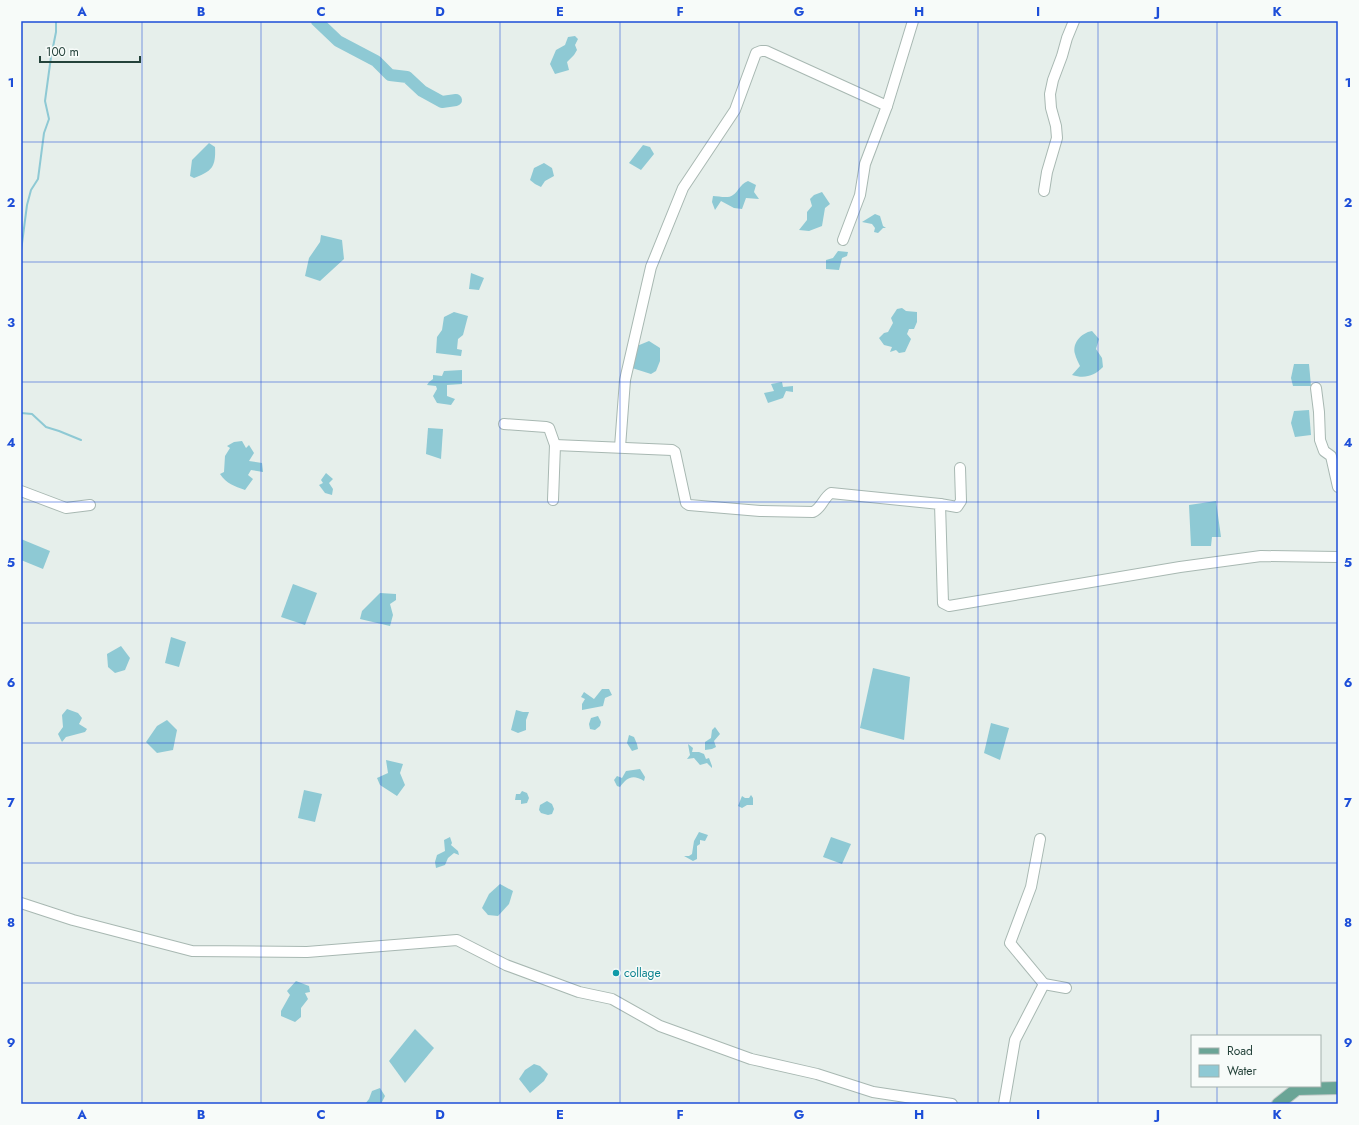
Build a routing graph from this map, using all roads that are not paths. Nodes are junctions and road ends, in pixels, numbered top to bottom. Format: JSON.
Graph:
{"nodes":[{"id":1,"x":913,"y":21,"type":"edge"},
{"id":2,"x":1074,"y":21,"type":"edge"},
{"id":3,"x":887,"y":106,"type":"junction"},
{"id":4,"x":1044,"y":191,"type":"dead end"},
{"id":5,"x":843,"y":240,"type":"dead end"},
{"id":6,"x":1316,"y":388,"type":"dead end"},
{"id":7,"x":504,"y":424,"type":"dead end"},
{"id":8,"x":555,"y":445,"type":"junction"},
{"id":9,"x":620,"y":447,"type":"junction"},
{"id":10,"x":960,"y":468,"type":"dead end"},
{"id":11,"x":1338,"y":487,"type":"edge"},
{"id":12,"x":21,"y":491,"type":"edge"},
{"id":13,"x":553,"y":500,"type":"dead end"},
{"id":14,"x":940,"y":504,"type":"junction"},
{"id":15,"x":90,"y":505,"type":"dead end"},
{"id":16,"x":1338,"y":557,"type":"edge"},
{"id":17,"x":1040,"y":839,"type":"dead end"},
{"id":18,"x":21,"y":903,"type":"edge"},
{"id":19,"x":1044,"y":984,"type":"junction"},
{"id":20,"x":1066,"y":988,"type":"dead end"},
{"id":21,"x":1338,"y":1088,"type":"edge"},
{"id":22,"x":952,"y":1104,"type":"edge"},
{"id":23,"x":1004,"y":1104,"type":"edge"},
{"id":24,"x":1278,"y":1104,"type":"edge"}],
"edges":[{"from":1,"to":3,"type":"street"},
{"from":2,"to":4,"type":"street"},
{"from":3,"to":5,"type":"street"},
{"from":3,"to":9,"type":"street"},
{"from":6,"to":11,"type":"street"},
{"from":7,"to":8,"type":"street"},
{"from":8,"to":9,"type":"street"},
{"from":8,"to":13,"type":"street"},
{"from":9,"to":14,"type":"street"},
{"from":10,"to":14,"type":"street"},
{"from":12,"to":15,"type":"street"},
{"from":14,"to":16,"type":"street"},
{"from":17,"to":19,"type":"street"},
{"from":18,"to":22,"type":"street"},
{"from":19,"to":20,"type":"street"},
{"from":19,"to":23,"type":"street"},
{"from":21,"to":24,"type":"main road"}]}
